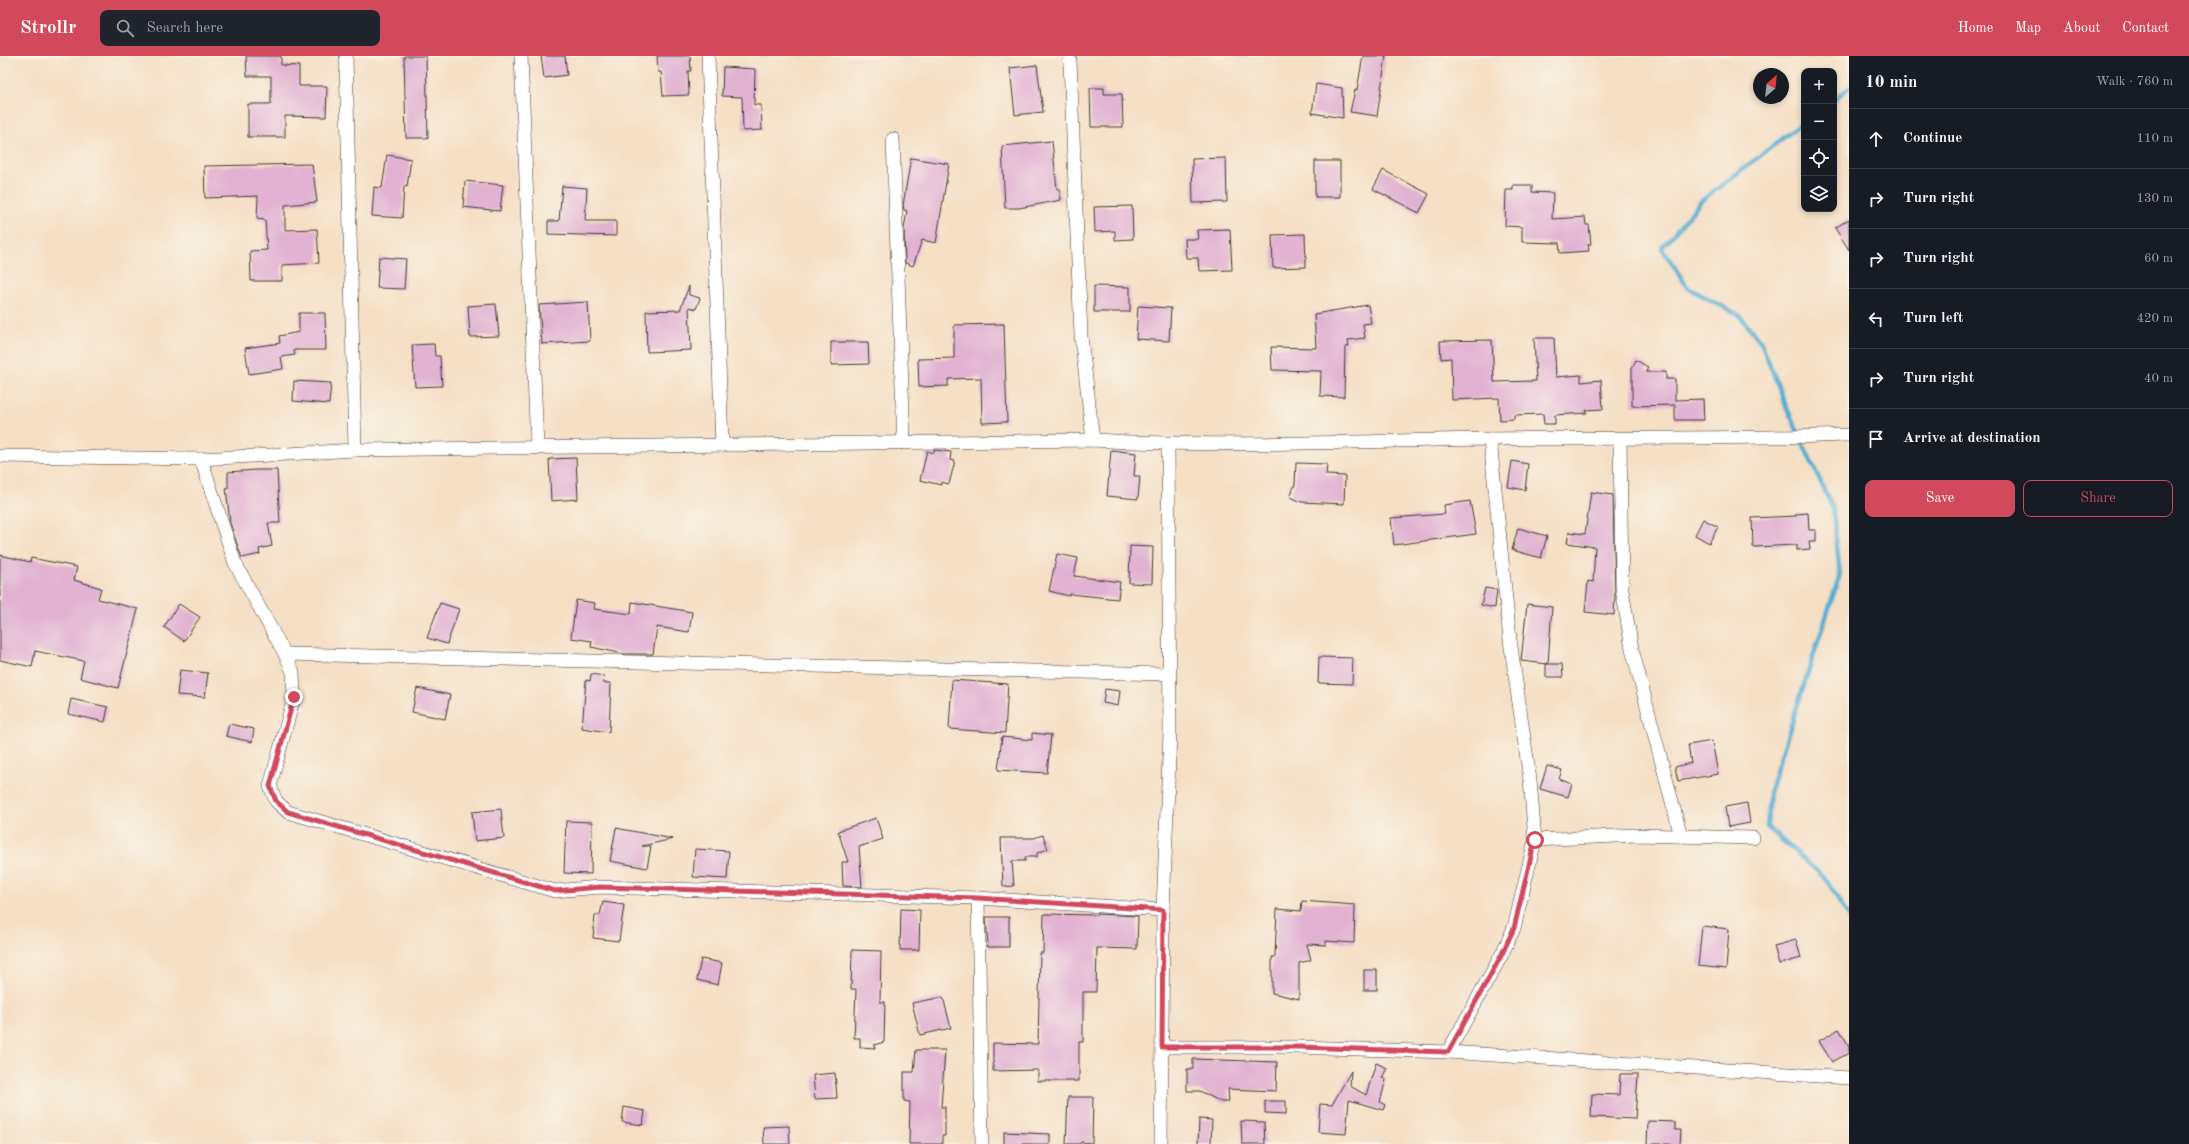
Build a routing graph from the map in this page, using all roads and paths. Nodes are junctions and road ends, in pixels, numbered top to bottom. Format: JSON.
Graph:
{"nodes":[{"id":1,"x":346,"y":56,"type":"edge"},
{"id":2,"x":521,"y":56,"type":"edge"},
{"id":3,"x":708,"y":56,"type":"edge"},
{"id":4,"x":1070,"y":60,"type":"dead end"},
{"id":5,"x":893,"y":139,"type":"dead end"},
{"id":6,"x":1849,"y":435,"type":"edge"},
{"id":7,"x":1490,"y":439,"type":"junction"},
{"id":8,"x":1620,"y":439,"type":"junction"},
{"id":9,"x":1092,"y":440,"type":"junction"},
{"id":10,"x":904,"y":443,"type":"junction"},
{"id":11,"x":722,"y":445,"type":"junction"},
{"id":12,"x":1168,"y":445,"type":"junction"},
{"id":13,"x":537,"y":447,"type":"junction"},
{"id":14,"x":354,"y":450,"type":"junction"},
{"id":15,"x":0,"y":456,"type":"edge"},
{"id":16,"x":201,"y":459,"type":"junction"},
{"id":17,"x":285,"y":654,"type":"junction"},
{"id":18,"x":1169,"y":674,"type":"junction"},
{"id":19,"x":1681,"y":836,"type":"junction"},
{"id":20,"x":1753,"y":838,"type":"dead end"},
{"id":21,"x":1535,"y":840,"type":"junction"},
{"id":22,"x":978,"y":898,"type":"junction"},
{"id":23,"x":1163,"y":910,"type":"junction"},
{"id":24,"x":1162,"y":1047,"type":"junction"},
{"id":25,"x":1448,"y":1052,"type":"junction"},
{"id":26,"x":1849,"y":1078,"type":"edge"},
{"id":27,"x":982,"y":1144,"type":"edge"},
{"id":28,"x":1161,"y":1144,"type":"edge"}],
"edges":[{"from":1,"to":14,"type":"street"},
{"from":2,"to":13,"type":"street"},
{"from":3,"to":11,"type":"street"},
{"from":4,"to":9,"type":"street"},
{"from":5,"to":10,"type":"street"},
{"from":6,"to":8,"type":"street"},
{"from":7,"to":8,"type":"street"},
{"from":7,"to":12,"type":"street"},
{"from":7,"to":21,"type":"street"},
{"from":8,"to":19,"type":"street"},
{"from":9,"to":10,"type":"street"},
{"from":9,"to":12,"type":"street"},
{"from":10,"to":11,"type":"street"},
{"from":11,"to":13,"type":"street"},
{"from":12,"to":18,"type":"street"},
{"from":13,"to":14,"type":"street"},
{"from":14,"to":16,"type":"street"},
{"from":15,"to":16,"type":"street"},
{"from":16,"to":17,"type":"street"},
{"from":17,"to":18,"type":"street"},
{"from":17,"to":22,"type":"street"},
{"from":18,"to":23,"type":"street"},
{"from":19,"to":20,"type":"street"},
{"from":19,"to":21,"type":"street"},
{"from":21,"to":25,"type":"street"},
{"from":22,"to":23,"type":"street"},
{"from":22,"to":27,"type":"street"},
{"from":23,"to":24,"type":"street"},
{"from":24,"to":25,"type":"street"},
{"from":24,"to":28,"type":"street"},
{"from":25,"to":26,"type":"street"}]}
